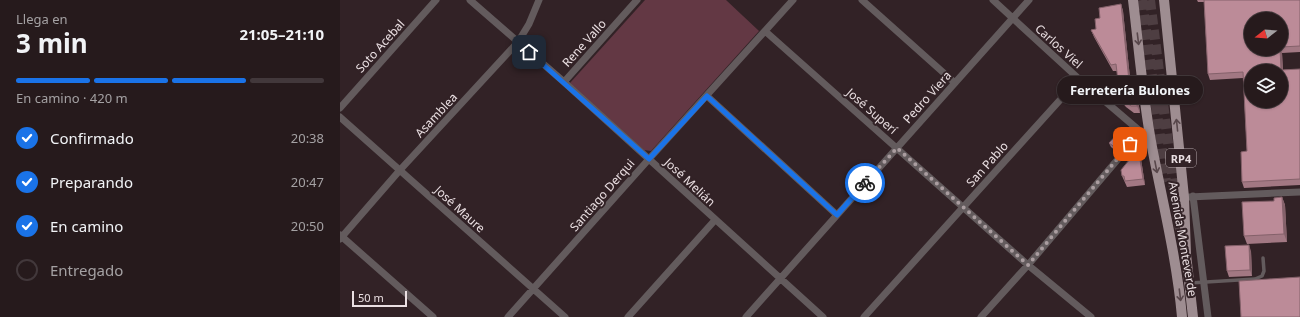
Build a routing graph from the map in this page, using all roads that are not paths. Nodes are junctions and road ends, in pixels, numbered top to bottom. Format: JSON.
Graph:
{"nodes":[{"id":1,"x":436,"y":0,"type":"edge"},
{"id":2,"x":470,"y":0,"type":"edge"},
{"id":3,"x":539,"y":0,"type":"edge"},
{"id":4,"x":637,"y":0,"type":"edge"},
{"id":5,"x":793,"y":0,"type":"edge"},
{"id":6,"x":862,"y":0,"type":"edge"},
{"id":7,"x":993,"y":0,"type":"edge"},
{"id":8,"x":1029,"y":0,"type":"edge"},
{"id":9,"x":1133,"y":0,"type":"edge"},
{"id":10,"x":1164,"y":0,"type":"edge"},
{"id":11,"x":1013,"y":18,"type":"junction"},
{"id":12,"x":765,"y":31,"type":"junction"},
{"id":13,"x":518,"y":42,"type":"junction"},
{"id":14,"x":1079,"y":79,"type":"junction"},
{"id":15,"x":564,"y":82,"type":"junction"},
{"id":16,"x":955,"y":83,"type":"junction"},
{"id":17,"x":707,"y":96,"type":"junction"},
{"id":18,"x":340,"y":108,"type":"edge"},
{"id":19,"x":340,"y":117,"type":"edge"},
{"id":20,"x":1145,"y":132,"type":"junction"},
{"id":21,"x":897,"y":148,"type":"junction"},
{"id":22,"x":649,"y":159,"type":"junction"},
{"id":23,"x":400,"y":170,"type":"junction"},
{"id":24,"x":1300,"y":192,"type":"edge"},
{"id":25,"x":1189,"y":197,"type":"junction"},
{"id":26,"x":963,"y":207,"type":"junction"},
{"id":27,"x":837,"y":215,"type":"junction"},
{"id":28,"x":715,"y":220,"type":"junction"},
{"id":29,"x":341,"y":237,"type":"edge"},
{"id":30,"x":1263,"y":258,"type":"dead end"},
{"id":31,"x":1028,"y":265,"type":"junction"},
{"id":32,"x":781,"y":279,"type":"junction"},
{"id":33,"x":1204,"y":282,"type":"junction"},
{"id":34,"x":1189,"y":283,"type":"junction"},
{"id":35,"x":533,"y":289,"type":"junction"},
{"id":36,"x":433,"y":317,"type":"edge"},
{"id":37,"x":508,"y":317,"type":"edge"},
{"id":38,"x":565,"y":317,"type":"edge"},
{"id":39,"x":628,"y":317,"type":"edge"},
{"id":40,"x":746,"y":317,"type":"edge"},
{"id":41,"x":823,"y":317,"type":"edge"},
{"id":42,"x":864,"y":317,"type":"edge"},
{"id":43,"x":981,"y":317,"type":"edge"},
{"id":44,"x":1091,"y":317,"type":"edge"},
{"id":45,"x":1182,"y":317,"type":"edge"},
{"id":46,"x":1193,"y":317,"type":"edge"},
{"id":47,"x":1208,"y":317,"type":"edge"}],
"edges":[{"from":1,"to":18,"type":"street","name":"Soto Acebal"},
{"from":2,"to":13,"type":"street","name":"José Melián"},
{"from":3,"to":13,"type":"street","name":"Asamblea"},
{"from":4,"to":15,"type":"street","name":"Rene Vallo"},
{"from":5,"to":12,"type":"street","name":"Santiago Derqui"},
{"from":6,"to":16,"type":"street"},
{"from":7,"to":11,"type":"street","name":"Carlos Viel"},
{"from":8,"to":11,"type":"street","name":"Pedro Viera"},
{"from":9,"to":20,"type":"main road","name":"Avenida Monteverde","number":"RP4","one_way":true},
{"from":25,"to":10,"type":"main road","name":"Avenida Monteverde","number":"RP4","one_way":true},
{"from":11,"to":14,"type":"street","name":"Carlos Viel"},
{"from":11,"to":16,"type":"street","name":"Pedro Viera"},
{"from":12,"to":17,"type":"street","name":"Santiago Derqui"},
{"from":12,"to":21,"type":"street","name":"José Superí"},
{"from":13,"to":15,"type":"street","name":"José Melián"},
{"from":13,"to":23,"type":"street","name":"Asamblea"},
{"from":14,"to":20,"type":"street","name":"Carlos Viel"},
{"from":14,"to":26,"type":"street","name":"San Pablo"},
{"from":15,"to":22,"type":"street","name":"José Melián"},
{"from":16,"to":21,"type":"street","name":"Pedro Viera"},
{"from":17,"to":22,"type":"street","name":"Santiago Derqui"},
{"from":17,"to":27,"type":"street"},
{"from":19,"to":23,"type":"street","name":"José Maure"},
{"from":20,"to":31,"type":"street"},
{"from":20,"to":45,"type":"main road","name":"Avenida Monteverde","number":"RP4","one_way":true},
{"from":21,"to":26,"type":"street","name":"José Superí"},
{"from":21,"to":27,"type":"street","name":"Pedro Viera"},
{"from":22,"to":28,"type":"street","name":"José Melián"},
{"from":22,"to":35,"type":"street","name":"Santiago Derqui"},
{"from":23,"to":29,"type":"street","name":"Asamblea"},
{"from":23,"to":35,"type":"street","name":"José Maure"},
{"from":24,"to":25,"type":"street"},
{"from":25,"to":33,"type":"street"},
{"from":25,"to":34,"type":"main road","name":"Avenida Monteverde","number":"RP4"},
{"from":26,"to":31,"type":"street","name":"José Superí"},
{"from":26,"to":42,"type":"street","name":"San Pablo"},
{"from":27,"to":32,"type":"street","name":"Pedro Viera"},
{"from":28,"to":32,"type":"street","name":"José Melián"},
{"from":28,"to":39,"type":"street"},
{"from":29,"to":36,"type":"street"},
{"from":30,"to":33,"type":"lane"},
{"from":31,"to":43,"type":"street"},
{"from":31,"to":44,"type":"street","name":"José Superí"},
{"from":32,"to":40,"type":"street","name":"Pedro Viera"},
{"from":32,"to":41,"type":"street","name":"José Melián"},
{"from":33,"to":34,"type":"lane"},
{"from":33,"to":47,"type":"street"},
{"from":34,"to":46,"type":"main road","name":"Avenida Monteverde","number":"RP4"},
{"from":35,"to":37,"type":"street","name":"Santiago Derqui"},
{"from":35,"to":38,"type":"street","name":"José Maure"}]}
